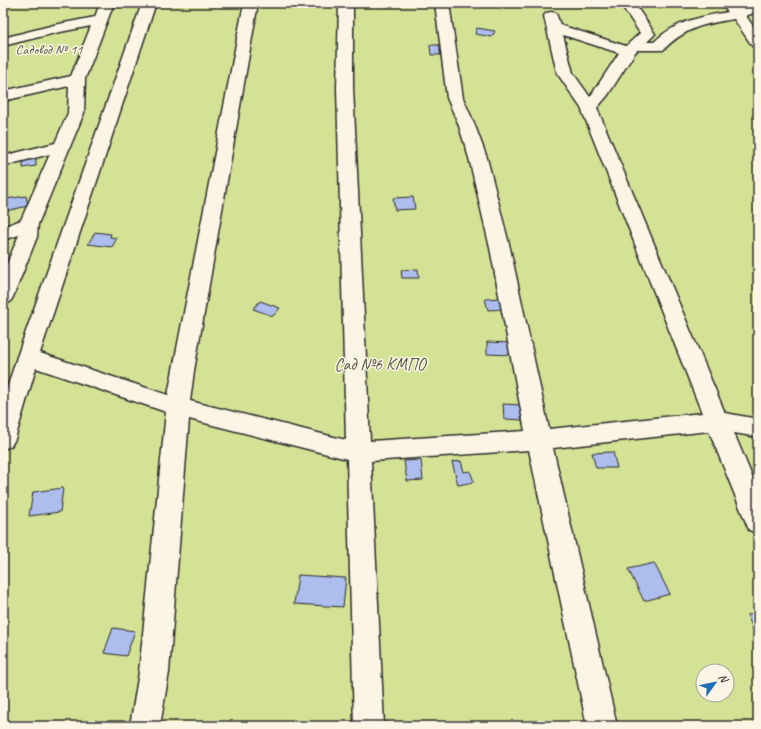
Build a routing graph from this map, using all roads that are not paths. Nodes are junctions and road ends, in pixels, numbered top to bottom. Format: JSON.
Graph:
{"nodes":[{"id":1,"x":107,"y":3,"type":"edge"},
{"id":2,"x":149,"y":3,"type":"edge"},
{"id":3,"x":251,"y":3,"type":"edge"},
{"id":4,"x":346,"y":3,"type":"edge"},
{"id":5,"x":442,"y":3,"type":"edge"},
{"id":6,"x":627,"y":3,"type":"edge"},
{"id":7,"x":727,"y":3,"type":"edge"},
{"id":8,"x":758,"y":6,"type":"edge"},
{"id":9,"x":738,"y":14,"type":"junction"},
{"id":10,"x":101,"y":20,"type":"junction"},
{"id":11,"x":3,"y":42,"type":"edge"},
{"id":12,"x":758,"y":44,"type":"edge"},
{"id":13,"x":631,"y":48,"type":"junction"},
{"id":14,"x":77,"y":79,"type":"junction"},
{"id":15,"x":3,"y":96,"type":"edge"},
{"id":16,"x":589,"y":108,"type":"junction"},
{"id":17,"x":62,"y":146,"type":"junction"},
{"id":18,"x":3,"y":161,"type":"edge"},
{"id":19,"x":29,"y":224,"type":"junction"},
{"id":20,"x":3,"y":234,"type":"edge"},
{"id":21,"x":3,"y":297,"type":"edge"},
{"id":22,"x":28,"y":357,"type":"junction"},
{"id":23,"x":178,"y":407,"type":"junction"},
{"id":24,"x":717,"y":421,"type":"junction"},
{"id":25,"x":758,"y":428,"type":"edge"},
{"id":26,"x":3,"y":439,"type":"edge"},
{"id":27,"x":539,"y":440,"type":"junction"},
{"id":28,"x":357,"y":452,"type":"junction"},
{"id":29,"x":758,"y":522,"type":"edge"},
{"id":30,"x":145,"y":726,"type":"edge"},
{"id":31,"x":369,"y":726,"type":"edge"},
{"id":32,"x":602,"y":726,"type":"edge"}],
"edges":[{"from":1,"to":10,"type":"lane"},
{"from":2,"to":22,"type":"lane"},
{"from":3,"to":23,"type":"lane"},
{"from":4,"to":28,"type":"lane"},
{"from":5,"to":27,"type":"lane"},
{"from":6,"to":13,"type":"lane"},
{"from":7,"to":9,"type":"lane"},
{"from":8,"to":9,"type":"lane"},
{"from":9,"to":12,"type":"lane"},
{"from":9,"to":13,"type":"lane"},
{"from":10,"to":11,"type":"lane"},
{"from":10,"to":14,"type":"lane"},
{"from":13,"to":16,"type":"lane"},
{"from":13,"to":16,"type":"lane"},
{"from":14,"to":15,"type":"lane"},
{"from":14,"to":17,"type":"lane"},
{"from":16,"to":24,"type":"lane"},
{"from":17,"to":18,"type":"lane"},
{"from":17,"to":19,"type":"lane"},
{"from":19,"to":20,"type":"lane"},
{"from":19,"to":21,"type":"lane"},
{"from":22,"to":23,"type":"lane"},
{"from":22,"to":26,"type":"lane"},
{"from":23,"to":28,"type":"lane"},
{"from":23,"to":30,"type":"lane"},
{"from":24,"to":25,"type":"lane"},
{"from":24,"to":27,"type":"lane"},
{"from":24,"to":29,"type":"lane"},
{"from":27,"to":28,"type":"lane"},
{"from":27,"to":32,"type":"lane"},
{"from":28,"to":31,"type":"lane"}]}
